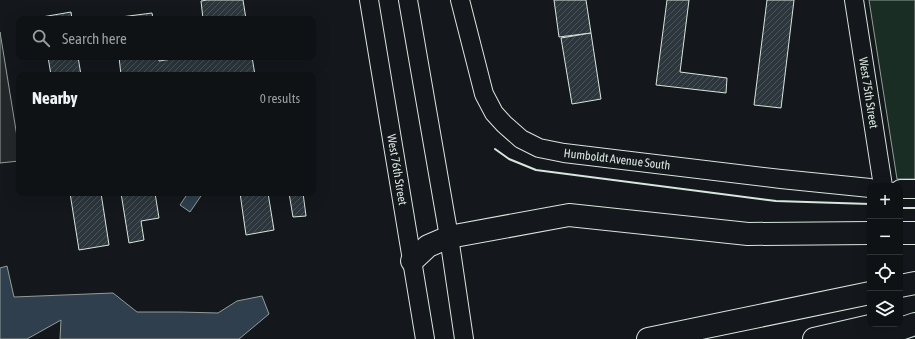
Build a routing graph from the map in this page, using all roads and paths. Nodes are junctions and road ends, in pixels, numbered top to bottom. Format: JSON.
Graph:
{"nodes":[{"id":1,"x":369,"y":0,"type":"edge"},
{"id":2,"x":408,"y":0,"type":"edge"},
{"id":3,"x":460,"y":0,"type":"edge"},
{"id":4,"x":854,"y":0,"type":"edge"},
{"id":5,"x":883,"y":183,"type":"edge"},
{"id":6,"x":867,"y":188,"type":"edge"},
{"id":7,"x":903,"y":189,"type":"edge"},
{"id":8,"x":915,"y":189,"type":"edge"},
{"id":9,"x":867,"y":233,"type":"edge"},
{"id":10,"x":903,"y":233,"type":"edge"},
{"id":11,"x":915,"y":233,"type":"edge"},
{"id":12,"x":449,"y":237,"type":"junction"},
{"id":13,"x":412,"y":261,"type":"junction"},
{"id":14,"x":915,"y":283,"type":"edge"},
{"id":15,"x":903,"y":285,"type":"edge"},
{"id":16,"x":867,"y":294,"type":"edge"},
{"id":17,"x":915,"y":316,"type":"edge"},
{"id":18,"x":903,"y":318,"type":"edge"},
{"id":19,"x":915,"y":324,"type":"edge"},
{"id":20,"x":867,"y":327,"type":"edge"},
{"id":21,"x":425,"y":339,"type":"edge"},
{"id":22,"x":464,"y":339,"type":"edge"},
{"id":23,"x":648,"y":339,"type":"edge"},
{"id":24,"x":814,"y":339,"type":"edge"},
{"id":25,"x":871,"y":339,"type":"edge"}],
"edges":[{"from":1,"to":13,"type":"street","name":"West 76th Street"},
{"from":2,"to":12,"type":"street"},
{"from":3,"to":6,"type":"street","name":"Humboldt Avenue South"},
{"from":4,"to":5,"type":"street","name":"West 75th Street"},
{"from":7,"to":8,"type":"street"},
{"from":9,"to":12,"type":"highway"},
{"from":10,"to":11,"type":"highway"},
{"from":12,"to":13,"type":"highway"},
{"from":12,"to":22,"type":"street"},
{"from":13,"to":21,"type":"street","name":"West 76th Street"},
{"from":14,"to":15,"type":"highway"},
{"from":16,"to":23,"type":"highway"},
{"from":17,"to":18,"type":"highway"},
{"from":19,"to":25,"type":"highway"},
{"from":20,"to":24,"type":"highway"}]}
